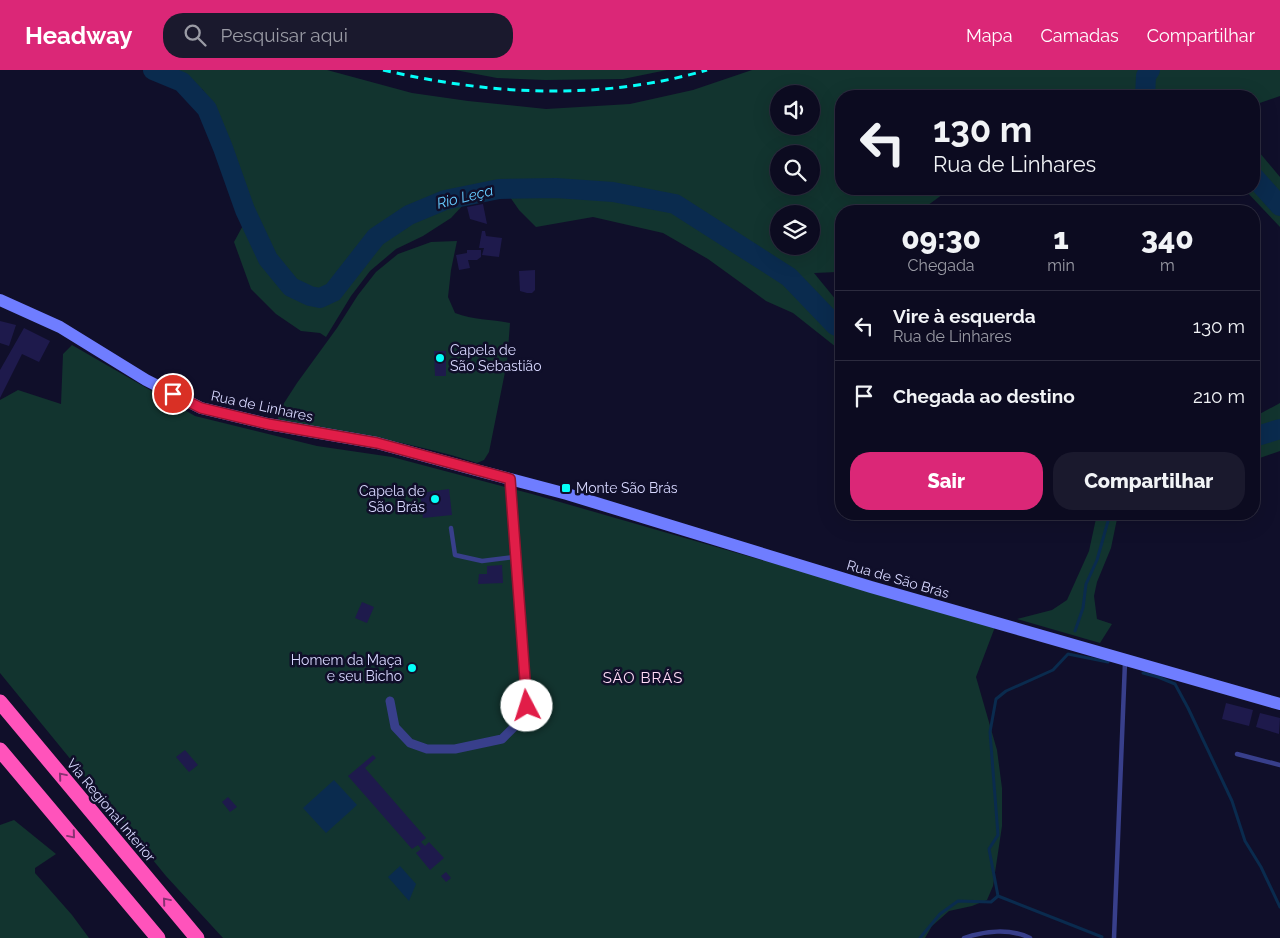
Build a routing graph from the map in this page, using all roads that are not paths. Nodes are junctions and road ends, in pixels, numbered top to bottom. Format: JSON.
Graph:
{"nodes":[{"id":1,"x":0,"y":300,"type":"edge"},
{"id":2,"x":510,"y":479,"type":"junction"},
{"id":3,"x":451,"y":528,"type":"dead end"},
{"id":4,"x":514,"y":557,"type":"junction"},
{"id":5,"x":1125,"y":660,"type":"junction"},
{"id":6,"x":390,"y":700,"type":"dead end"},
{"id":7,"x":0,"y":702,"type":"edge"},
{"id":8,"x":1280,"y":704,"type":"edge"},
{"id":9,"x":0,"y":750,"type":"edge"},
{"id":10,"x":1237,"y":754,"type":"dead end"},
{"id":11,"x":1280,"y":765,"type":"edge"},
{"id":12,"x":158,"y":938,"type":"edge"},
{"id":13,"x":197,"y":938,"type":"edge"},
{"id":14,"x":964,"y":938,"type":"edge"},
{"id":15,"x":1030,"y":938,"type":"edge"},
{"id":16,"x":1114,"y":938,"type":"edge"}],
"edges":[{"from":1,"to":2,"type":"main road","name":"Rua de Linhares"},
{"from":2,"to":4,"type":"street"},
{"from":2,"to":5,"type":"main road","name":"Rua de São Brás"},
{"from":3,"to":4,"type":"lane"},
{"from":4,"to":6,"type":"street"},
{"from":5,"to":8,"type":"main road","name":"Rua de São Brás"},
{"from":5,"to":16,"type":"lane"},
{"from":13,"to":7,"type":"highway","name":"Via Regional Interior","one_way":true},
{"from":9,"to":12,"type":"highway","one_way":true},
{"from":10,"to":11,"type":"lane"},
{"from":14,"to":15,"type":"lane"}]}
